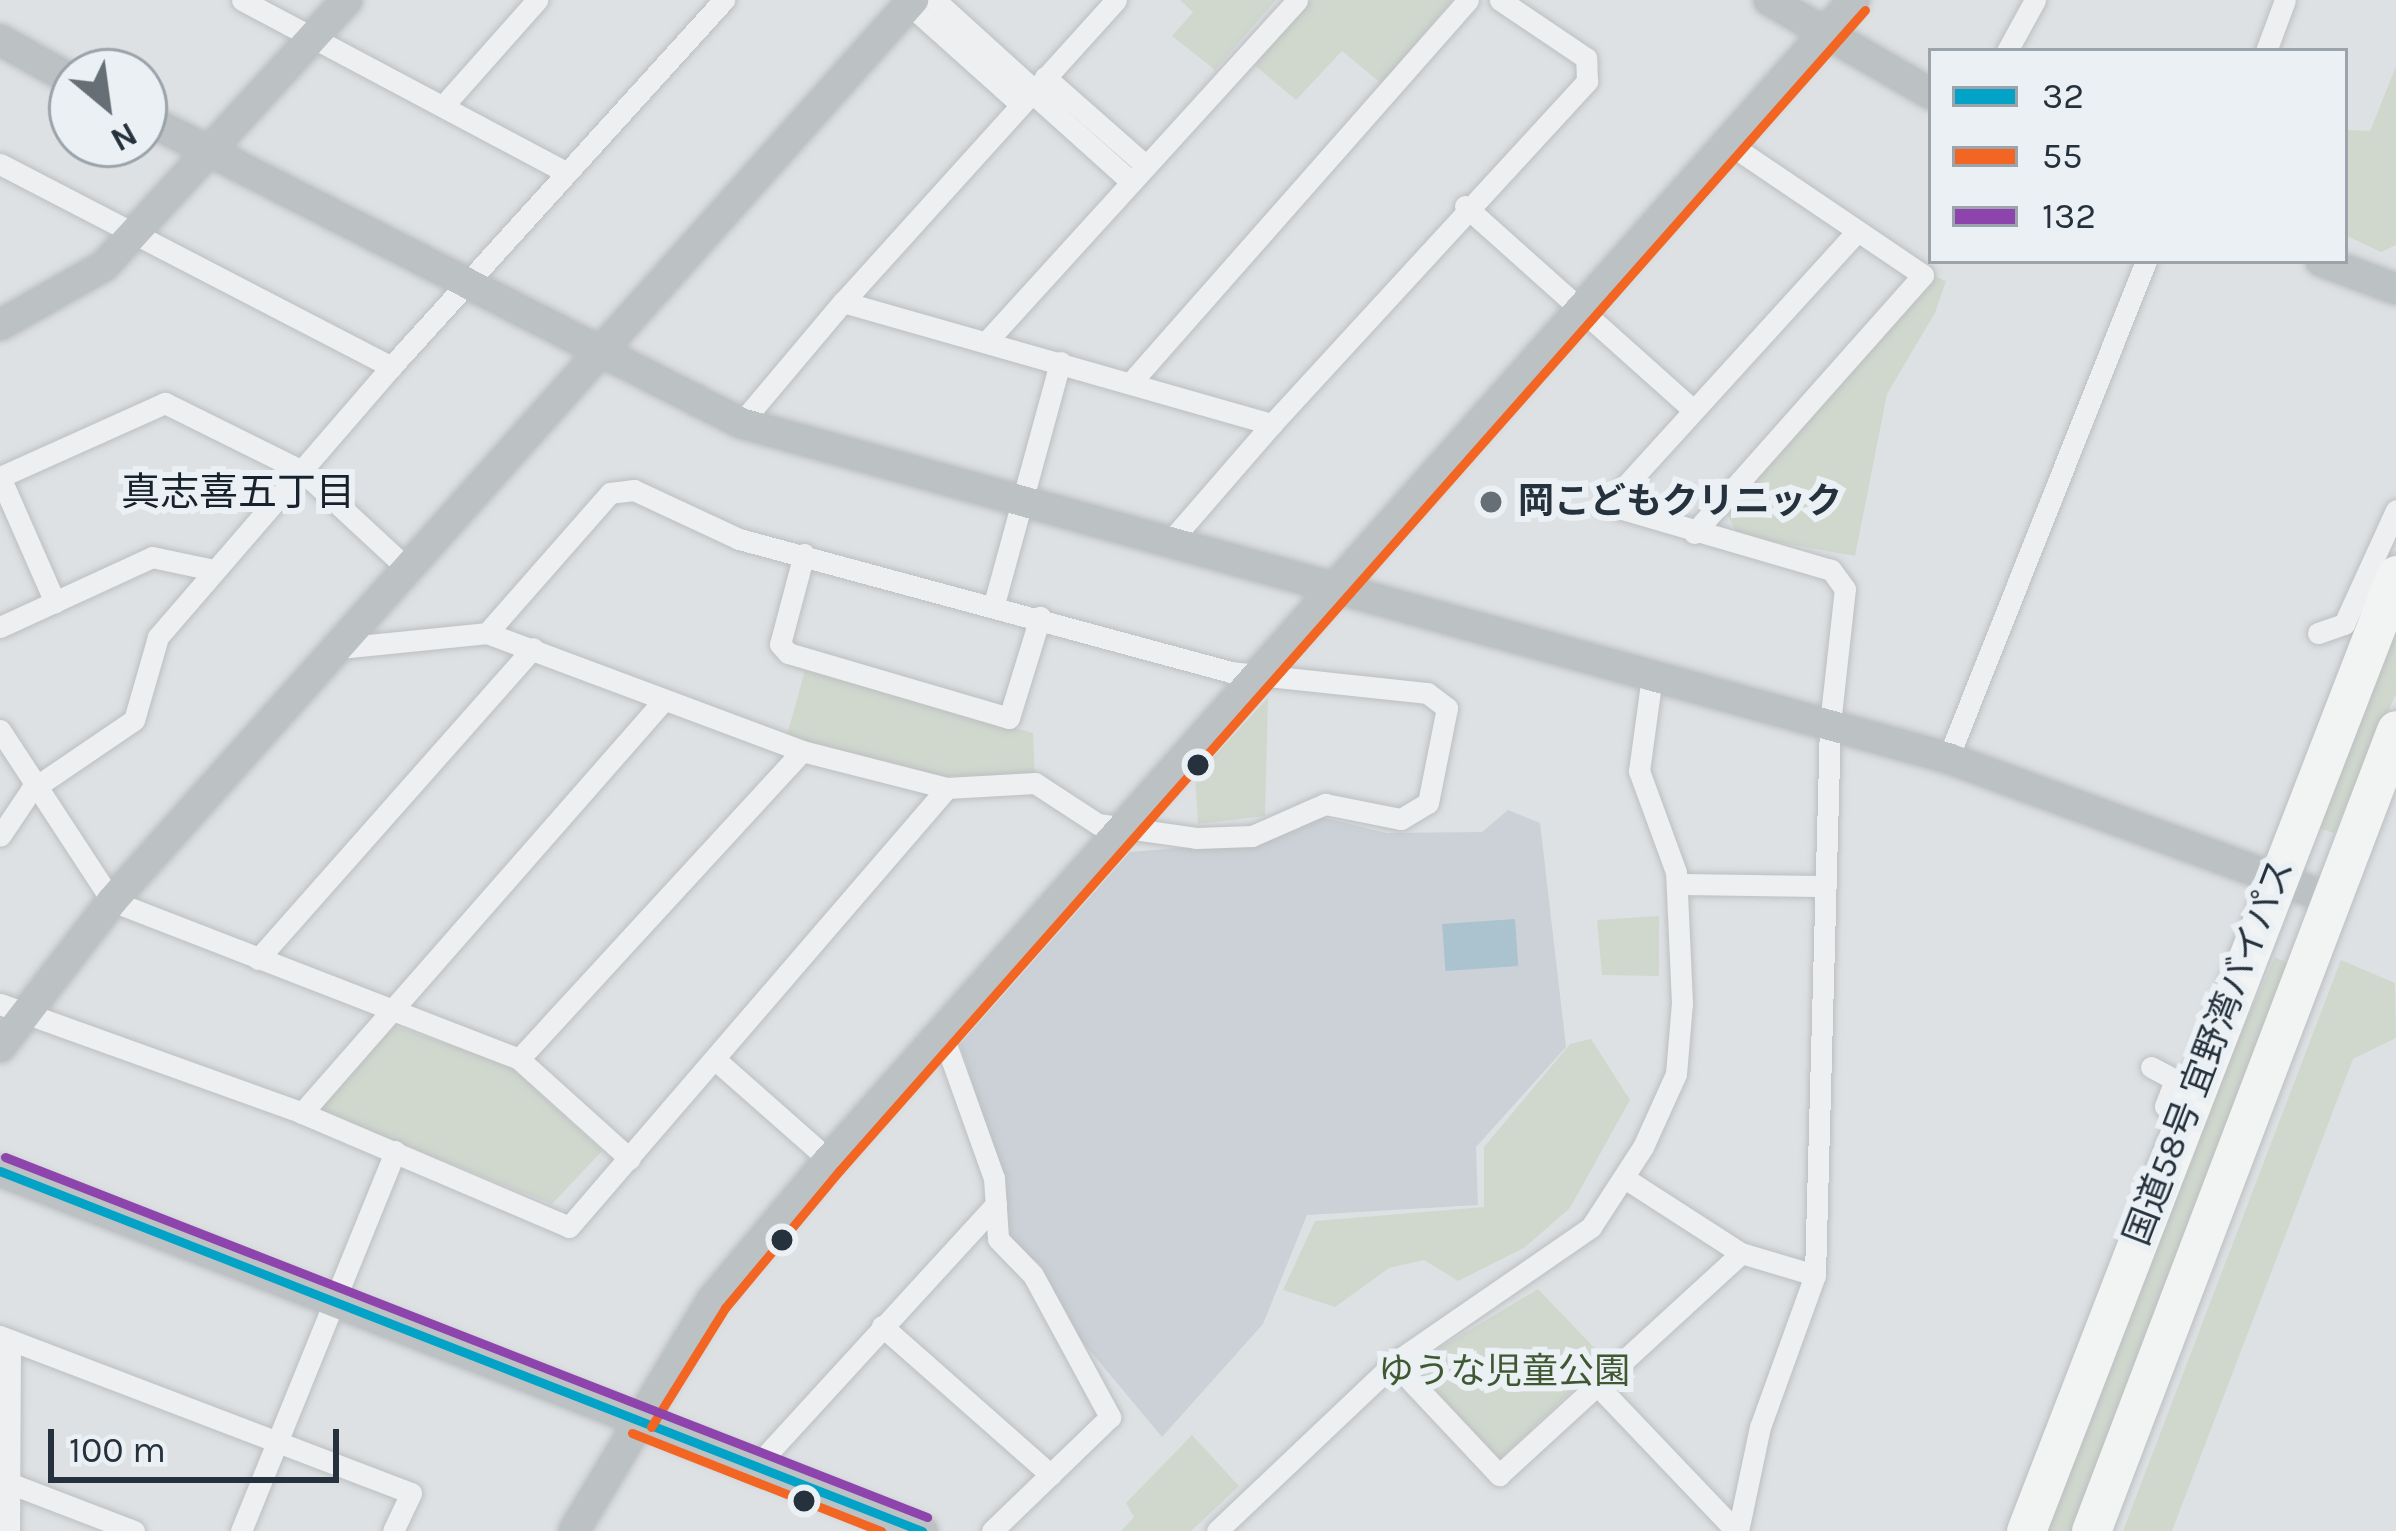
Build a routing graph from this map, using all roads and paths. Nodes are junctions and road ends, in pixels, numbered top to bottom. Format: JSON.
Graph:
{"nodes":[{"id":1,"x":242,"y":0,"type":"edge"},
{"id":2,"x":346,"y":0,"type":"edge"},
{"id":3,"x":537,"y":0,"type":"edge"},
{"id":4,"x":724,"y":0,"type":"edge"},
{"id":5,"x":1116,"y":0,"type":"edge"},
{"id":6,"x":1297,"y":0,"type":"edge"},
{"id":7,"x":1468,"y":0,"type":"edge"},
{"id":8,"x":1500,"y":0,"type":"edge"},
{"id":9,"x":1769,"y":0,"type":"edge"},
{"id":10,"x":1854,"y":0,"type":"edge"},
{"id":11,"x":2035,"y":0,"type":"edge"},
{"id":12,"x":2285,"y":0,"type":"edge"},
{"id":13,"x":915,"y":1,"type":"edge"},
{"id":14,"x":1826,"y":37,"type":"junction"},
{"id":15,"x":313,"y":38,"type":"junction"},
{"id":16,"x":0,"y":40,"type":"edge"},
{"id":17,"x":2009,"y":48,"type":"edge"},
{"id":18,"x":2267,"y":48,"type":"edge"},
{"id":19,"x":48,"y":67,"type":"edge"},
{"id":20,"x":1032,"y":90,"type":"junction"},
{"id":21,"x":1928,"y":92,"type":"edge"},
{"id":22,"x":443,"y":106,"type":"junction"},
{"id":23,"x":168,"y":130,"type":"edge"},
{"id":24,"x":1731,"y":145,"type":"junction"},
{"id":25,"x":210,"y":152,"type":"junction"},
{"id":26,"x":0,"y":164,"type":"edge"},
{"id":27,"x":1136,"y":171,"type":"junction"},
{"id":28,"x":567,"y":173,"type":"junction"},
{"id":29,"x":1466,"y":206,"type":"junction"},
{"id":30,"x":1857,"y":231,"type":"junction"},
{"id":31,"x":139,"y":233,"type":"junction"},
{"id":32,"x":2145,"y":264,"type":"edge"},
{"id":33,"x":2329,"y":264,"type":"edge"},
{"id":34,"x":465,"y":287,"type":"junction"},
{"id":35,"x":2396,"y":289,"type":"edge"},
{"id":36,"x":843,"y":302,"type":"junction"},
{"id":37,"x":1579,"y":307,"type":"junction"},
{"id":38,"x":0,"y":325,"type":"edge"},
{"id":39,"x":988,"y":340,"type":"junction"},
{"id":40,"x":599,"y":356,"type":"junction"},
{"id":41,"x":1060,"y":362,"type":"junction"},
{"id":42,"x":392,"y":367,"type":"junction"},
{"id":43,"x":1134,"y":379,"type":"junction"},
{"id":44,"x":1692,"y":409,"type":"junction"},
{"id":45,"x":741,"y":423,"type":"junction"},
{"id":46,"x":1272,"y":424,"type":"junction"},
{"id":47,"x":302,"y":471,"type":"junction"},
{"id":48,"x":0,"y":477,"type":"edge"},
{"id":49,"x":1022,"y":506,"type":"junction"},
{"id":50,"x":2396,"y":510,"type":"edge"},
{"id":51,"x":1694,"y":533,"type":"junction"},
{"id":52,"x":1168,"y":544,"type":"junction"},
{"id":53,"x":804,"y":554,"type":"junction"},
{"id":54,"x":213,"y":570,"type":"junction"},
{"id":55,"x":409,"y":571,"type":"junction"},
{"id":56,"x":2396,"y":575,"type":"edge"},
{"id":57,"x":1331,"y":589,"type":"junction"},
{"id":58,"x":55,"y":602,"type":"junction"},
{"id":59,"x":994,"y":604,"type":"junction"},
{"id":60,"x":1040,"y":617,"type":"junction"},
{"id":61,"x":0,"y":627,"type":"edge"},
{"id":62,"x":487,"y":633,"type":"junction"},
{"id":63,"x":2318,"y":633,"type":"dead end"},
{"id":64,"x":340,"y":648,"type":"junction"},
{"id":65,"x":533,"y":648,"type":"junction"},
{"id":66,"x":1250,"y":673,"type":"junction"},
{"id":67,"x":1652,"y":676,"type":"junction"},
{"id":68,"x":664,"y":700,"type":"junction"},
{"id":69,"x":1830,"y":724,"type":"junction"},
{"id":70,"x":0,"y":730,"type":"edge"},
{"id":71,"x":2396,"y":730,"type":"edge"},
{"id":72,"x":802,"y":751,"type":"junction"},
{"id":73,"x":1948,"y":758,"type":"junction"},
{"id":74,"x":947,"y":788,"type":"junction"},
{"id":75,"x":31,"y":790,"type":"junction"},
{"id":76,"x":1115,"y":828,"type":"junction"},
{"id":77,"x":0,"y":836,"type":"edge"},
{"id":78,"x":2276,"y":879,"type":"junction"},
{"id":79,"x":1678,"y":884,"type":"junction"},
{"id":80,"x":1824,"y":886,"type":"junction"},
{"id":81,"x":2331,"y":899,"type":"junction"},
{"id":82,"x":112,"y":901,"type":"junction"},
{"id":83,"x":258,"y":959,"type":"junction"},
{"id":84,"x":10,"y":1008,"type":"edge"},
{"id":85,"x":386,"y":1009,"type":"junction"},
{"id":86,"x":942,"y":1033,"type":"junction"},
{"id":87,"x":0,"y":1046,"type":"edge"},
{"id":88,"x":519,"y":1059,"type":"junction"},
{"id":89,"x":718,"y":1062,"type":"junction"},
{"id":90,"x":2152,"y":1067,"type":"dead end"},
{"id":91,"x":302,"y":1113,"type":"junction"},
{"id":92,"x":2183,"y":1125,"type":"junction"},
{"id":93,"x":395,"y":1151,"type":"junction"},
{"id":94,"x":630,"y":1159,"type":"junction"},
{"id":95,"x":830,"y":1160,"type":"junction"},
{"id":96,"x":0,"y":1171,"type":"edge"},
{"id":97,"x":1626,"y":1179,"type":"junction"},
{"id":98,"x":996,"y":1204,"type":"junction"},
{"id":99,"x":1741,"y":1253,"type":"junction"},
{"id":100,"x":1815,"y":1275,"type":"junction"},
{"id":101,"x":335,"y":1296,"type":"junction"},
{"id":102,"x":882,"y":1326,"type":"junction"},
{"id":103,"x":5,"y":1338,"type":"edge"},
{"id":104,"x":1394,"y":1363,"type":"junction"},
{"id":105,"x":1598,"y":1386,"type":"junction"},
{"id":106,"x":638,"y":1419,"type":"junction"},
{"id":107,"x":280,"y":1442,"type":"junction"},
{"id":108,"x":758,"y":1462,"type":"junction"},
{"id":109,"x":1051,"y":1475,"type":"junction"},
{"id":110,"x":9,"y":1484,"type":"junction"},
{"id":111,"x":9,"y":1531,"type":"edge"},
{"id":112,"x":134,"y":1531,"type":"edge"},
{"id":113,"x":241,"y":1531,"type":"edge"},
{"id":114,"x":393,"y":1531,"type":"edge"},
{"id":115,"x":574,"y":1531,"type":"edge"},
{"id":116,"x":922,"y":1531,"type":"edge"},
{"id":117,"x":992,"y":1531,"type":"edge"},
{"id":118,"x":1217,"y":1531,"type":"edge"},
{"id":119,"x":1737,"y":1531,"type":"edge"},
{"id":120,"x":2026,"y":1531,"type":"edge"},
{"id":121,"x":2091,"y":1531,"type":"edge"}],
"edges":[{"from":1,"to":15,"type":"street"},
{"from":2,"to":15,"type":"street"},
{"from":3,"to":22,"type":"street"},
{"from":4,"to":28,"type":"street"},
{"from":5,"to":20,"type":"street"},
{"from":6,"to":27,"type":"street"},
{"from":7,"to":43,"type":"street"},
{"from":8,"to":29,"type":"street"},
{"from":9,"to":14,"type":"street"},
{"from":10,"to":14,"type":"street"},
{"from":11,"to":17,"type":"street"},
{"from":12,"to":18,"type":"street"},
{"from":13,"to":20,"type":"street"},
{"from":13,"to":40,"type":"street"},
{"from":14,"to":21,"type":"street"},
{"from":14,"to":24,"type":"street"},
{"from":15,"to":22,"type":"street"},
{"from":15,"to":25,"type":"street"},
{"from":16,"to":19,"type":"street"},
{"from":20,"to":27,"type":"street"},
{"from":20,"to":36,"type":"street"},
{"from":22,"to":28,"type":"street"},
{"from":23,"to":25,"type":"street"},
{"from":24,"to":30,"type":"street"},
{"from":24,"to":37,"type":"street"},
{"from":25,"to":31,"type":"street"},
{"from":25,"to":34,"type":"street"},
{"from":26,"to":31,"type":"street"},
{"from":27,"to":39,"type":"street"},
{"from":28,"to":34,"type":"street"},
{"from":29,"to":37,"type":"street"},
{"from":29,"to":46,"type":"street"},
{"from":30,"to":44,"type":"street"},
{"from":30,"to":51,"type":"street"},
{"from":31,"to":38,"type":"street"},
{"from":31,"to":42,"type":"street"},
{"from":32,"to":73,"type":"street"},
{"from":33,"to":35,"type":"street"},
{"from":34,"to":40,"type":"street"},
{"from":34,"to":42,"type":"street"},
{"from":36,"to":39,"type":"street"},
{"from":36,"to":45,"type":"street"},
{"from":37,"to":44,"type":"street"},
{"from":37,"to":57,"type":"street"},
{"from":39,"to":41,"type":"street"},
{"from":40,"to":45,"type":"street"},
{"from":40,"to":55,"type":"street"},
{"from":41,"to":43,"type":"street"},
{"from":41,"to":49,"type":"street"},
{"from":42,"to":47,"type":"street"},
{"from":43,"to":46,"type":"street"},
{"from":44,"to":51,"type":"street"},
{"from":45,"to":49,"type":"street"},
{"from":46,"to":52,"type":"street"},
{"from":47,"to":48,"type":"street"},
{"from":47,"to":54,"type":"street"},
{"from":47,"to":55,"type":"street"},
{"from":48,"to":58,"type":"street"},
{"from":49,"to":52,"type":"street"},
{"from":49,"to":59,"type":"street"},
{"from":50,"to":63,"type":"street"},
{"from":51,"to":69,"type":"street"},
{"from":52,"to":57,"type":"street"},
{"from":53,"to":59,"type":"street"},
{"from":53,"to":60,"type":"street"},
{"from":53,"to":62,"type":"street"},
{"from":54,"to":58,"type":"street"},
{"from":54,"to":75,"type":"street"},
{"from":55,"to":64,"type":"street"},
{"from":56,"to":78,"type":"highway","name":"国道58号 宜野湾バイパス"},
{"from":57,"to":66,"type":"street"},
{"from":57,"to":67,"type":"street"},
{"from":58,"to":61,"type":"street"},
{"from":59,"to":60,"type":"street"},
{"from":60,"to":66,"type":"street"},
{"from":62,"to":64,"type":"street"},
{"from":62,"to":65,"type":"street"},
{"from":64,"to":82,"type":"street"},
{"from":65,"to":68,"type":"street"},
{"from":65,"to":83,"type":"street"},
{"from":66,"to":76,"type":"street"},
{"from":66,"to":76,"type":"street"},
{"from":67,"to":69,"type":"street"},
{"from":67,"to":79,"type":"street"},
{"from":68,"to":72,"type":"street"},
{"from":68,"to":85,"type":"street"},
{"from":69,"to":73,"type":"street"},
{"from":69,"to":80,"type":"street"},
{"from":70,"to":75,"type":"street"},
{"from":71,"to":81,"type":"highway","name":"国道58号 宜野湾バイパス"},
{"from":72,"to":74,"type":"street"},
{"from":72,"to":88,"type":"street"},
{"from":73,"to":78,"type":"street"},
{"from":74,"to":76,"type":"street"},
{"from":74,"to":89,"type":"street"},
{"from":75,"to":77,"type":"street"},
{"from":75,"to":82,"type":"street"},
{"from":76,"to":86,"type":"street"},
{"from":78,"to":81,"type":"street"},
{"from":78,"to":92,"type":"highway","name":"国道58号 宜野湾バイパス"},
{"from":79,"to":80,"type":"street"},
{"from":79,"to":97,"type":"street"},
{"from":80,"to":100,"type":"street"},
{"from":81,"to":121,"type":"highway","name":"国道58号 宜野湾バイパス"},
{"from":82,"to":83,"type":"street"},
{"from":82,"to":84,"type":"street"},
{"from":83,"to":85,"type":"street"},
{"from":84,"to":87,"type":"street"},
{"from":84,"to":91,"type":"street"},
{"from":85,"to":88,"type":"street"},
{"from":85,"to":91,"type":"street"},
{"from":86,"to":95,"type":"street"},
{"from":86,"to":98,"type":"street"},
{"from":88,"to":94,"type":"street"},
{"from":89,"to":94,"type":"street"},
{"from":89,"to":95,"type":"street"},
{"from":90,"to":92,"type":"street"},
{"from":91,"to":93,"type":"street"},
{"from":92,"to":120,"type":"highway","name":"国道58号 宜野湾バイパス"},
{"from":93,"to":94,"type":"street"},
{"from":93,"to":101,"type":"street"},
{"from":95,"to":106,"type":"street"},
{"from":96,"to":101,"type":"street"},
{"from":97,"to":99,"type":"street"},
{"from":97,"to":104,"type":"street"},
{"from":98,"to":102,"type":"street"},
{"from":98,"to":109,"type":"street"},
{"from":99,"to":100,"type":"street"},
{"from":99,"to":105,"type":"street"},
{"from":100,"to":119,"type":"street"},
{"from":101,"to":106,"type":"street"},
{"from":101,"to":107,"type":"street"},
{"from":102,"to":108,"type":"street"},
{"from":102,"to":109,"type":"street"},
{"from":103,"to":107,"type":"street"},
{"from":103,"to":110,"type":"street"},
{"from":104,"to":105,"type":"street"},
{"from":104,"to":118,"type":"street"},
{"from":105,"to":119,"type":"street"},
{"from":106,"to":108,"type":"street"},
{"from":106,"to":115,"type":"street"},
{"from":107,"to":113,"type":"street"},
{"from":107,"to":114,"type":"street"},
{"from":108,"to":116,"type":"street"},
{"from":109,"to":117,"type":"street"},
{"from":110,"to":111,"type":"street"},
{"from":110,"to":112,"type":"street"}]}
